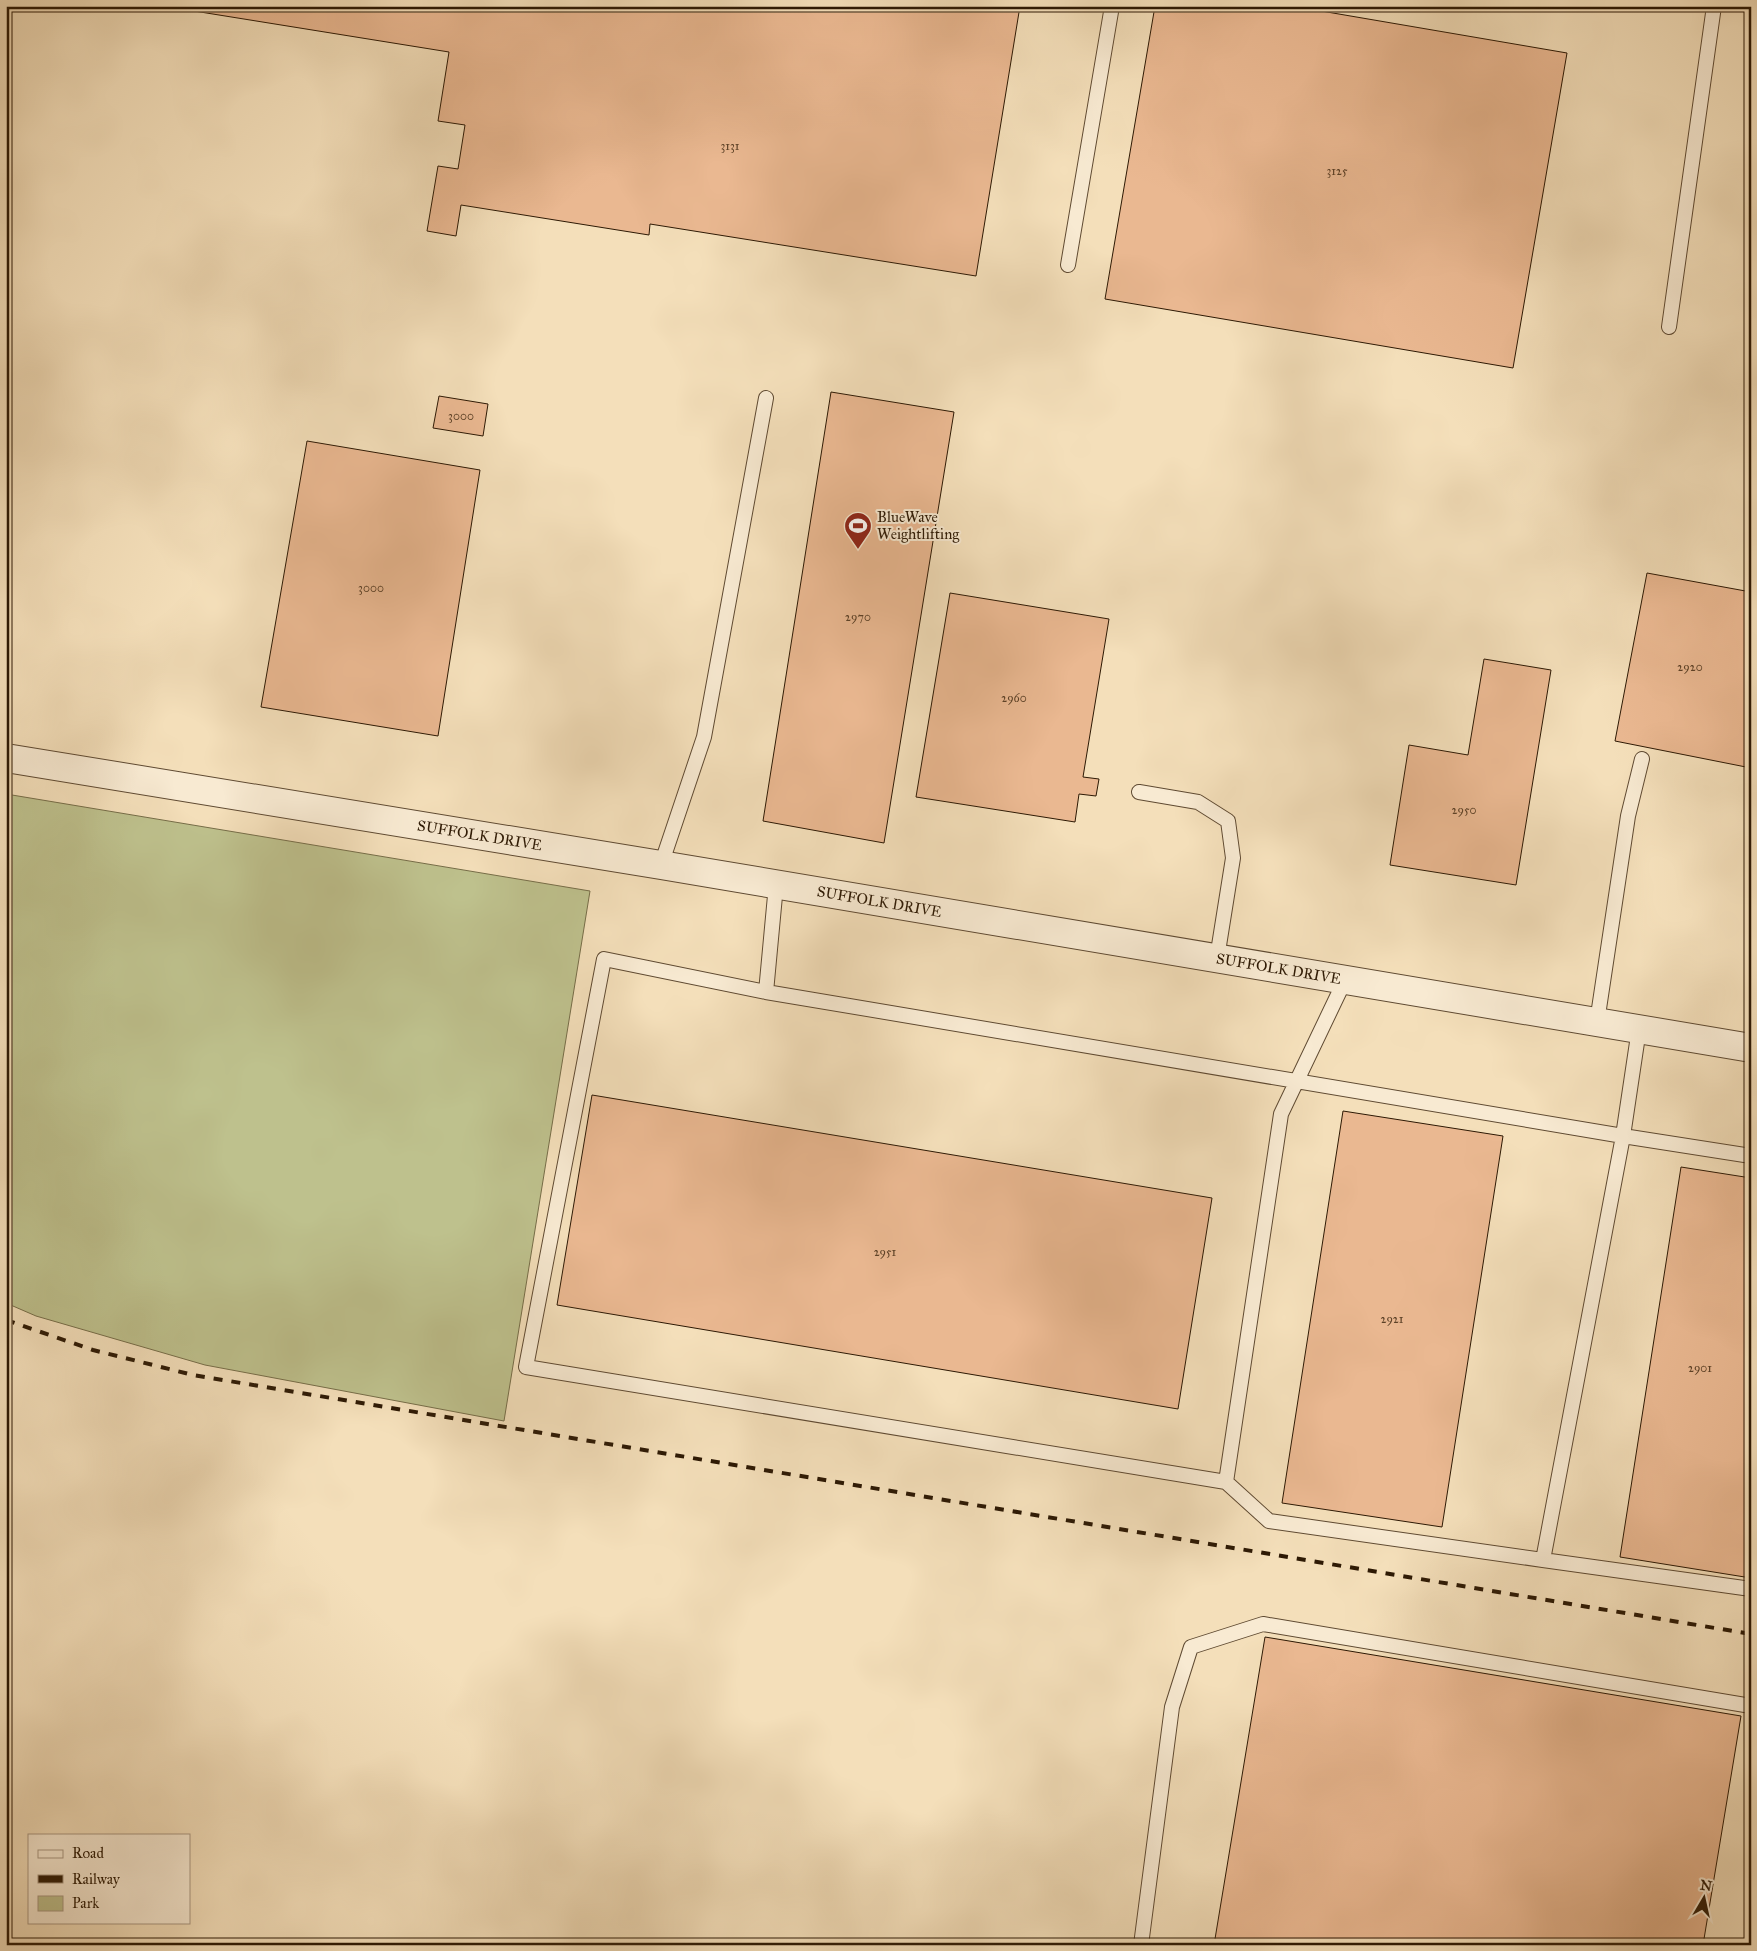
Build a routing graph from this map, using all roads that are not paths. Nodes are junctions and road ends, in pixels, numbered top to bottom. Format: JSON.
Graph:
{"nodes":[{"id":1,"x":1112,"y":6,"type":"edge"},
{"id":2,"x":1714,"y":6,"type":"edge"},
{"id":3,"x":1068,"y":265,"type":"dead end"},
{"id":4,"x":1669,"y":327,"type":"dead end"},
{"id":5,"x":766,"y":398,"type":"dead end"},
{"id":6,"x":6,"y":758,"type":"edge"},
{"id":7,"x":1642,"y":759,"type":"dead end"},
{"id":8,"x":1139,"y":792,"type":"dead end"},
{"id":9,"x":661,"y":865,"type":"junction"},
{"id":10,"x":776,"y":884,"type":"junction"},
{"id":11,"x":1217,"y":958,"type":"junction"},
{"id":12,"x":1345,"y":980,"type":"junction"},
{"id":13,"x":766,"y":992,"type":"junction"},
{"id":14,"x":1597,"y":1022,"type":"junction"},
{"id":15,"x":1639,"y":1029,"type":"junction"},
{"id":16,"x":1751,"y":1048,"type":"edge"},
{"id":17,"x":1297,"y":1081,"type":"junction"},
{"id":18,"x":1623,"y":1136,"type":"junction"},
{"id":19,"x":1751,"y":1156,"type":"edge"},
{"id":20,"x":1226,"y":1482,"type":"junction"},
{"id":21,"x":1543,"y":1560,"type":"junction"},
{"id":22,"x":1751,"y":1589,"type":"edge"},
{"id":23,"x":1751,"y":1706,"type":"edge"},
{"id":24,"x":1141,"y":1945,"type":"edge"}],
"edges":[{"from":1,"to":3,"type":"lane"},
{"from":2,"to":4,"type":"lane"},
{"from":5,"to":9,"type":"lane"},
{"from":6,"to":9,"type":"street","name":"SUFFOLK DRIVE"},
{"from":7,"to":14,"type":"lane"},
{"from":8,"to":11,"type":"lane"},
{"from":9,"to":10,"type":"street","name":"SUFFOLK DRIVE"},
{"from":10,"to":11,"type":"street","name":"SUFFOLK DRIVE"},
{"from":10,"to":13,"type":"lane"},
{"from":11,"to":12,"type":"street","name":"SUFFOLK DRIVE"},
{"from":12,"to":14,"type":"street","name":"SUFFOLK DRIVE"},
{"from":12,"to":17,"type":"lane"},
{"from":13,"to":17,"type":"lane"},
{"from":13,"to":20,"type":"lane"},
{"from":14,"to":15,"type":"street","name":"SUFFOLK DRIVE"},
{"from":15,"to":16,"type":"street","name":"SUFFOLK DRIVE"},
{"from":15,"to":18,"type":"lane"},
{"from":17,"to":18,"type":"lane"},
{"from":17,"to":20,"type":"lane"},
{"from":18,"to":19,"type":"lane"},
{"from":18,"to":21,"type":"lane"},
{"from":20,"to":21,"type":"lane"},
{"from":21,"to":22,"type":"lane"},
{"from":23,"to":24,"type":"lane"}]}
